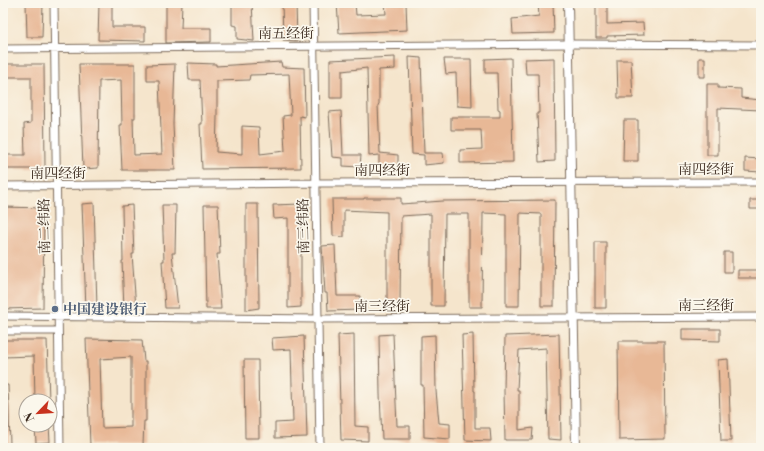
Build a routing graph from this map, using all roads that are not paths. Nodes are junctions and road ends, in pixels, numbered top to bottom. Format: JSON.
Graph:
{"nodes":[{"id":1,"x":54,"y":3,"type":"edge"},
{"id":2,"x":313,"y":3,"type":"edge"},
{"id":3,"x":568,"y":3,"type":"edge"},
{"id":4,"x":568,"y":44,"type":"junction"},
{"id":5,"x":761,"y":45,"type":"edge"},
{"id":6,"x":313,"y":46,"type":"junction"},
{"id":7,"x":54,"y":48,"type":"junction"},
{"id":8,"x":3,"y":49,"type":"edge"},
{"id":9,"x":571,"y":182,"type":"junction"},
{"id":10,"x":761,"y":182,"type":"edge"},
{"id":11,"x":315,"y":183,"type":"junction"},
{"id":12,"x":3,"y":186,"type":"edge"},
{"id":13,"x":56,"y":186,"type":"junction"},
{"id":14,"x":3,"y":316,"type":"edge"},
{"id":15,"x":58,"y":316,"type":"junction"},
{"id":16,"x":761,"y":317,"type":"edge"},
{"id":17,"x":318,"y":319,"type":"junction"},
{"id":18,"x":574,"y":319,"type":"junction"},
{"id":19,"x":3,"y":331,"type":"edge"},
{"id":20,"x":58,"y":331,"type":"junction"},
{"id":21,"x":60,"y":448,"type":"edge"},
{"id":22,"x":320,"y":448,"type":"edge"},
{"id":23,"x":576,"y":448,"type":"edge"}],
"edges":[{"from":1,"to":7,"type":"street","name":"南二纬路"},
{"from":2,"to":6,"type":"street","name":"南三纬路"},
{"from":3,"to":4,"type":"street"},
{"from":4,"to":5,"type":"street","name":"南五经街"},
{"from":4,"to":6,"type":"street","name":"南五经街"},
{"from":4,"to":9,"type":"street"},
{"from":6,"to":7,"type":"street","name":"南五经街"},
{"from":6,"to":11,"type":"street","name":"南三纬路"},
{"from":7,"to":8,"type":"street","name":"南五经街"},
{"from":7,"to":13,"type":"street","name":"南二纬路"},
{"from":9,"to":10,"type":"street","name":"南四经街"},
{"from":9,"to":11,"type":"street","name":"南四经街"},
{"from":9,"to":18,"type":"street"},
{"from":11,"to":13,"type":"street","name":"南四经街"},
{"from":11,"to":17,"type":"street","name":"南三纬路"},
{"from":12,"to":13,"type":"street","name":"南四经街"},
{"from":13,"to":15,"type":"street","name":"南二纬路"},
{"from":14,"to":15,"type":"street","name":"南三经街"},
{"from":15,"to":17,"type":"street","name":"南三经街"},
{"from":15,"to":20,"type":"street","name":"南二纬路"},
{"from":16,"to":18,"type":"street","name":"南三经街"},
{"from":17,"to":18,"type":"street","name":"南三经街"},
{"from":17,"to":22,"type":"street","name":"南三纬路"},
{"from":18,"to":23,"type":"street"},
{"from":19,"to":20,"type":"street"},
{"from":20,"to":21,"type":"street","name":"南二纬路"}]}
